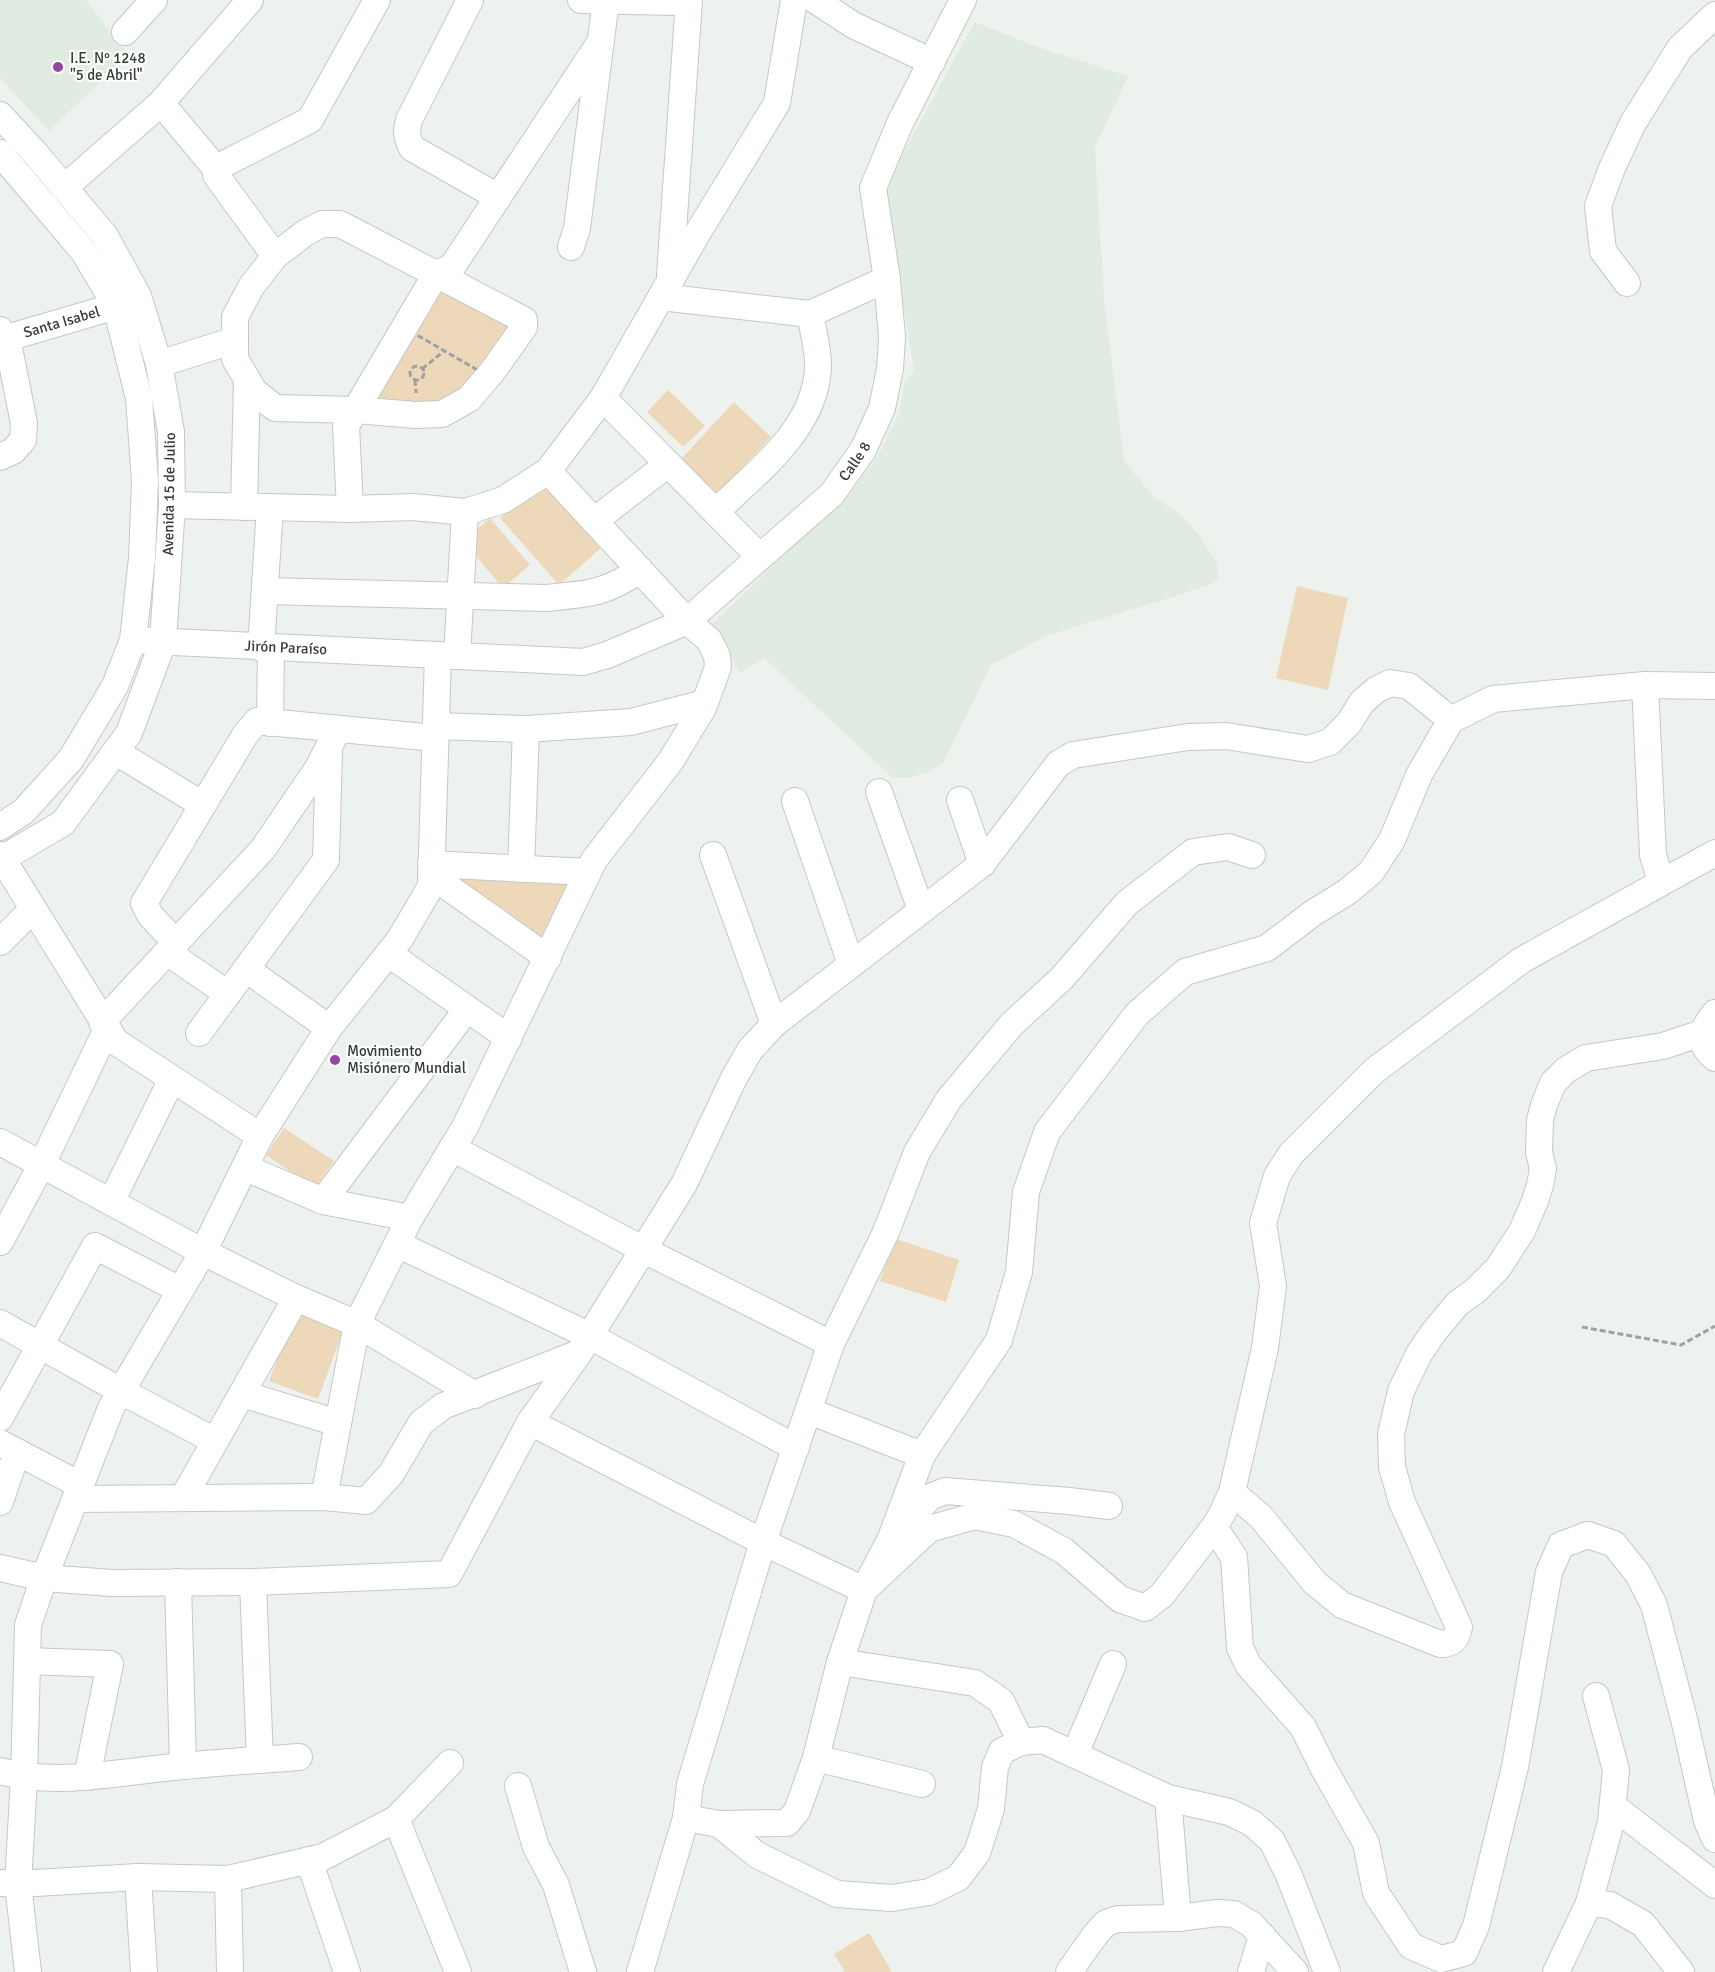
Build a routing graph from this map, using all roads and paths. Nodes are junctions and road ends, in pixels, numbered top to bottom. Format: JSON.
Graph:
{"nodes":[{"id":1,"x":154,"y":0,"type":"edge"},
{"id":2,"x":250,"y":0,"type":"edge"},
{"id":3,"x":377,"y":0,"type":"edge"},
{"id":4,"x":470,"y":0,"type":"edge"},
{"id":5,"x":678,"y":0,"type":"edge"},
{"id":6,"x":689,"y":0,"type":"edge"},
{"id":7,"x":794,"y":0,"type":"edge"},
{"id":8,"x":815,"y":0,"type":"edge"},
{"id":9,"x":963,"y":0,"type":"edge"},
{"id":10,"x":598,"y":1,"type":"edge"},
{"id":11,"x":1715,"y":15,"type":"edge"},
{"id":12,"x":125,"y":32,"type":"dead end"},
{"id":13,"x":601,"y":41,"type":"junction"},
{"id":14,"x":932,"y":62,"type":"junction"},
{"id":15,"x":161,"y":103,"type":"junction"},
{"id":16,"x":0,"y":115,"type":"edge"},
{"id":17,"x":4,"y":167,"type":"edge"},
{"id":18,"x":217,"y":170,"type":"junction"},
{"id":19,"x":64,"y":188,"type":"junction"},
{"id":20,"x":498,"y":197,"type":"junction"},
{"id":21,"x":571,"y":247,"type":"dead end"},
{"id":22,"x":275,"y":256,"type":"junction"},
{"id":23,"x":436,"y":274,"type":"junction"},
{"id":24,"x":887,"y":279,"type":"junction"},
{"id":25,"x":1627,"y":282,"type":"dead end"},
{"id":26,"x":666,"y":289,"type":"junction"},
{"id":27,"x":116,"y":306,"type":"junction"},
{"id":28,"x":810,"y":314,"type":"junction"},
{"id":29,"x":3,"y":334,"type":"edge"},
{"id":30,"x":235,"y":340,"type":"junction"},
{"id":31,"x":445,"y":351,"type":"junction"},
{"id":32,"x":159,"y":364,"type":"junction"},
{"id":33,"x":422,"y":369,"type":"junction"},
{"id":34,"x":247,"y":380,"type":"junction"},
{"id":35,"x":603,"y":398,"type":"junction"},
{"id":36,"x":356,"y":411,"type":"junction"},
{"id":37,"x":0,"y":457,"type":"edge"},
{"id":38,"x":668,"y":464,"type":"junction"},
{"id":39,"x":548,"y":471,"type":"junction"},
{"id":40,"x":172,"y":505,"type":"junction"},
{"id":41,"x":244,"y":507,"type":"junction"},
{"id":42,"x":270,"y":507,"type":"junction"},
{"id":43,"x":350,"y":509,"type":"junction"},
{"id":44,"x":465,"y":512,"type":"junction"},
{"id":45,"x":716,"y":512,"type":"junction"},
{"id":46,"x":594,"y":521,"type":"junction"},
{"id":47,"x":759,"y":556,"type":"junction"},
{"id":48,"x":640,"y":570,"type":"junction"},
{"id":49,"x":265,"y":591,"type":"junction"},
{"id":50,"x":460,"y":595,"type":"junction"},
{"id":51,"x":687,"y":621,"type":"junction"},
{"id":52,"x":133,"y":640,"type":"junction"},
{"id":53,"x":163,"y":642,"type":"junction"},
{"id":54,"x":266,"y":648,"type":"junction"},
{"id":55,"x":448,"y":656,"type":"junction"},
{"id":56,"x":1645,"y":685,"type":"junction"},
{"id":57,"x":1715,"y":686,"type":"edge"},
{"id":58,"x":704,"y":703,"type":"junction"},
{"id":59,"x":1451,"y":720,"type":"junction"},
{"id":60,"x":270,"y":723,"type":"junction"},
{"id":61,"x":526,"y":729,"type":"junction"},
{"id":62,"x":435,"y":732,"type":"junction"},
{"id":63,"x":334,"y":739,"type":"junction"},
{"id":64,"x":116,"y":752,"type":"junction"},
{"id":65,"x":879,"y":792,"type":"dead end"},
{"id":66,"x":960,"y":800,"type":"dead end"},
{"id":67,"x":795,"y":801,"type":"dead end"},
{"id":68,"x":203,"y":805,"type":"junction"},
{"id":69,"x":0,"y":827,"type":"edge"},
{"id":70,"x":1715,"y":853,"type":"edge"},
{"id":71,"x":713,"y":855,"type":"dead end"},
{"id":72,"x":1252,"y":855,"type":"dead end"},
{"id":73,"x":1,"y":858,"type":"edge"},
{"id":74,"x":982,"y":864,"type":"junction"},
{"id":75,"x":521,"y":869,"type":"junction"},
{"id":76,"x":431,"y":870,"type":"junction"},
{"id":77,"x":588,"y":872,"type":"junction"},
{"id":78,"x":1661,"y":882,"type":"junction"},
{"id":79,"x":33,"y":909,"type":"junction"},
{"id":80,"x":921,"y":910,"type":"junction"},
{"id":81,"x":0,"y":942,"type":"edge"},
{"id":82,"x":171,"y":947,"type":"junction"},
{"id":83,"x":389,"y":954,"type":"junction"},
{"id":84,"x":548,"y":958,"type":"junction"},
{"id":85,"x":851,"y":964,"type":"junction"},
{"id":86,"x":246,"y":969,"type":"junction"},
{"id":87,"x":228,"y":994,"type":"junction"},
{"id":88,"x":467,"y":1009,"type":"junction"},
{"id":89,"x":1709,"y":1023,"type":"edge"},
{"id":90,"x":774,"y":1024,"type":"junction"},
{"id":91,"x":104,"y":1025,"type":"junction"},
{"id":92,"x":329,"y":1028,"type":"junction"},
{"id":93,"x":199,"y":1033,"type":"dead end"},
{"id":94,"x":509,"y":1038,"type":"junction"},
{"id":95,"x":1715,"y":1058,"type":"edge"},
{"id":96,"x":172,"y":1079,"type":"junction"},
{"id":97,"x":260,"y":1136,"type":"junction"},
{"id":98,"x":0,"y":1142,"type":"edge"},
{"id":99,"x":452,"y":1148,"type":"junction"},
{"id":100,"x":42,"y":1164,"type":"junction"},
{"id":101,"x":246,"y":1168,"type":"junction"},
{"id":102,"x":323,"y":1201,"type":"junction"},
{"id":103,"x":111,"y":1202,"type":"junction"},
{"id":104,"x":410,"y":1218,"type":"junction"},
{"id":105,"x":0,"y":1242,"type":"edge"},
{"id":106,"x":397,"y":1244,"type":"junction"},
{"id":107,"x":644,"y":1250,"type":"junction"},
{"id":108,"x":203,"y":1252,"type":"junction"},
{"id":109,"x":180,"y":1290,"type":"junction"},
{"id":110,"x":296,"y":1298,"type":"junction"},
{"id":111,"x":0,"y":1323,"type":"edge"},
{"id":112,"x":357,"y":1324,"type":"junction"},
{"id":113,"x":1715,"y":1326,"type":"edge"},
{"id":114,"x":1582,"y":1327,"type":"dead end"},
{"id":115,"x":831,"y":1344,"type":"junction"},
{"id":116,"x":39,"y":1345,"type":"junction"},
{"id":117,"x":584,"y":1345,"type":"junction"},
{"id":118,"x":121,"y":1391,"type":"junction"},
{"id":119,"x":242,"y":1394,"type":"junction"},
{"id":120,"x":475,"y":1395,"type":"junction"},
{"id":121,"x":809,"y":1411,"type":"junction"},
{"id":122,"x":0,"y":1418,"type":"edge"},
{"id":123,"x":530,"y":1422,"type":"junction"},
{"id":124,"x":338,"y":1423,"type":"junction"},
{"id":125,"x":215,"y":1441,"type":"junction"},
{"id":126,"x":8,"y":1447,"type":"edge"},
{"id":127,"x":796,"y":1448,"type":"junction"},
{"id":128,"x":922,"y":1455,"type":"junction"},
{"id":129,"x":77,"y":1492,"type":"junction"},
{"id":130,"x":1232,"y":1492,"type":"junction"},
{"id":131,"x":324,"y":1497,"type":"junction"},
{"id":132,"x":183,"y":1498,"type":"junction"},
{"id":133,"x":0,"y":1502,"type":"edge"},
{"id":134,"x":1109,"y":1506,"type":"dead end"},
{"id":135,"x":1214,"y":1527,"type":"junction"},
{"id":136,"x":891,"y":1538,"type":"junction"},
{"id":137,"x":763,"y":1542,"type":"junction"},
{"id":138,"x":0,"y":1568,"type":"edge"},
{"id":139,"x":44,"y":1578,"type":"junction"},
{"id":140,"x":178,"y":1582,"type":"junction"},
{"id":141,"x":253,"y":1582,"type":"junction"},
{"id":142,"x":864,"y":1590,"type":"junction"},
{"id":143,"x":27,"y":1661,"type":"junction"},
{"id":144,"x":840,"y":1662,"type":"junction"},
{"id":145,"x":1113,"y":1665,"type":"dead end"},
{"id":146,"x":1596,"y":1696,"type":"dead end"},
{"id":147,"x":1021,"y":1742,"type":"junction"},
{"id":148,"x":1076,"y":1754,"type":"junction"},
{"id":149,"x":299,"y":1757,"type":"dead end"},
{"id":150,"x":816,"y":1758,"type":"junction"},
{"id":151,"x":260,"y":1760,"type":"junction"},
{"id":152,"x":450,"y":1763,"type":"dead end"},
{"id":153,"x":183,"y":1766,"type":"junction"},
{"id":154,"x":12,"y":1774,"type":"edge"},
{"id":155,"x":87,"y":1777,"type":"junction"},
{"id":156,"x":922,"y":1784,"type":"dead end"},
{"id":157,"x":518,"y":1786,"type":"dead end"},
{"id":158,"x":1168,"y":1798,"type":"junction"},
{"id":159,"x":1613,"y":1806,"type":"junction"},
{"id":160,"x":686,"y":1818,"type":"junction"},
{"id":161,"x":396,"y":1819,"type":"junction"},
{"id":162,"x":719,"y":1824,"type":"junction"},
{"id":163,"x":1712,"y":1828,"type":"edge"},
{"id":164,"x":309,"y":1860,"type":"junction"},
{"id":165,"x":138,"y":1877,"type":"junction"},
{"id":166,"x":228,"y":1879,"type":"junction"},
{"id":167,"x":9,"y":1883,"type":"edge"},
{"id":168,"x":1715,"y":1885,"type":"edge"},
{"id":169,"x":1589,"y":1903,"type":"junction"},
{"id":170,"x":1178,"y":1918,"type":"junction"},
{"id":171,"x":1262,"y":1936,"type":"junction"},
{"id":172,"x":28,"y":1972,"type":"edge"},
{"id":173,"x":144,"y":1972,"type":"edge"},
{"id":174,"x":231,"y":1972,"type":"edge"},
{"id":175,"x":347,"y":1972,"type":"edge"},
{"id":176,"x":458,"y":1972,"type":"edge"},
{"id":177,"x":583,"y":1972,"type":"edge"},
{"id":178,"x":640,"y":1972,"type":"edge"},
{"id":179,"x":1069,"y":1972,"type":"edge"},
{"id":180,"x":1251,"y":1972,"type":"edge"},
{"id":181,"x":1295,"y":1972,"type":"edge"},
{"id":182,"x":1327,"y":1972,"type":"edge"},
{"id":183,"x":1556,"y":1972,"type":"edge"},
{"id":184,"x":1681,"y":1972,"type":"edge"}],
"edges":[{"from":1,"to":12,"type":"street"},
{"from":2,"to":15,"type":"street"},
{"from":3,"to":18,"type":"street"},
{"from":4,"to":20,"type":"street"},
{"from":5,"to":10,"type":"street"},
{"from":6,"to":26,"type":"street"},
{"from":7,"to":26,"type":"street"},
{"from":8,"to":14,"type":"street"},
{"from":9,"to":14,"type":"street","name":"Calle 8"},
{"from":10,"to":13,"type":"street"},
{"from":11,"to":25,"type":"street"},
{"from":13,"to":20,"type":"street"},
{"from":13,"to":21,"type":"street"},
{"from":14,"to":24,"type":"street","name":"Calle 8"},
{"from":15,"to":18,"type":"street"},
{"from":15,"to":19,"type":"street"},
{"from":16,"to":19,"type":"street","name":"Avenida 15 de Julio"},
{"from":17,"to":27,"type":"street","name":"Avenida 15 de Julio"},
{"from":18,"to":22,"type":"street"},
{"from":19,"to":32,"type":"street","name":"Avenida 15 de Julio"},
{"from":20,"to":23,"type":"street"},
{"from":22,"to":23,"type":"street"},
{"from":22,"to":30,"type":"street"},
{"from":23,"to":36,"type":"street"},
{"from":23,"to":36,"type":"street"},
{"from":24,"to":28,"type":"street"},
{"from":24,"to":47,"type":"street","name":"Calle 8"},
{"from":26,"to":28,"type":"street"},
{"from":26,"to":35,"type":"street"},
{"from":27,"to":29,"type":"street","name":"Santa Isabel"},
{"from":27,"to":52,"type":"street","name":"Avenida 15 de Julio"},
{"from":28,"to":45,"type":"street"},
{"from":29,"to":37,"type":"street"},
{"from":30,"to":32,"type":"street"},
{"from":30,"to":34,"type":"street"},
{"from":31,"to":31,"type":"path"},
{"from":31,"to":33,"type":"path"},
{"from":32,"to":40,"type":"street","name":"Avenida 15 de Julio"},
{"from":33,"to":33,"type":"path"},
{"from":34,"to":36,"type":"street"},
{"from":34,"to":41,"type":"street"},
{"from":35,"to":38,"type":"street"},
{"from":35,"to":39,"type":"street"},
{"from":36,"to":43,"type":"street"},
{"from":38,"to":45,"type":"street"},
{"from":38,"to":46,"type":"street"},
{"from":39,"to":44,"type":"street"},
{"from":39,"to":46,"type":"street"},
{"from":40,"to":41,"type":"street"},
{"from":40,"to":53,"type":"street","name":"Avenida 15 de Julio"},
{"from":41,"to":42,"type":"street"},
{"from":42,"to":43,"type":"street"},
{"from":42,"to":49,"type":"street"},
{"from":43,"to":44,"type":"street"},
{"from":44,"to":50,"type":"street"},
{"from":45,"to":47,"type":"street"},
{"from":46,"to":48,"type":"street"},
{"from":47,"to":51,"type":"street","name":"Calle 8"},
{"from":48,"to":50,"type":"street"},
{"from":48,"to":51,"type":"street"},
{"from":49,"to":50,"type":"street"},
{"from":49,"to":54,"type":"street"},
{"from":50,"to":55,"type":"street"},
{"from":51,"to":55,"type":"street","name":"Calle 8"},
{"from":51,"to":58,"type":"street"},
{"from":52,"to":53,"type":"street","name":"Jirón Paraíso"},
{"from":52,"to":69,"type":"street","name":"Avenida 15 de Julio"},
{"from":53,"to":54,"type":"street","name":"Jirón Paraíso"},
{"from":53,"to":64,"type":"street","name":"Avenida 15 de Julio"},
{"from":54,"to":55,"type":"street","name":"Jirón Paraíso"},
{"from":54,"to":60,"type":"street"},
{"from":55,"to":62,"type":"street"},
{"from":56,"to":57,"type":"street"},
{"from":56,"to":59,"type":"street"},
{"from":56,"to":78,"type":"street"},
{"from":58,"to":61,"type":"street"},
{"from":58,"to":77,"type":"street"},
{"from":59,"to":74,"type":"street"},
{"from":59,"to":128,"type":"street"},
{"from":60,"to":63,"type":"street"},
{"from":60,"to":68,"type":"street"},
{"from":61,"to":62,"type":"street"},
{"from":61,"to":75,"type":"street"},
{"from":62,"to":63,"type":"street"},
{"from":62,"to":76,"type":"street"},
{"from":63,"to":82,"type":"street"},
{"from":63,"to":86,"type":"street"},
{"from":64,"to":68,"type":"street"},
{"from":64,"to":73,"type":"street","name":"Avenida 15 de Julio"},
{"from":65,"to":80,"type":"street"},
{"from":66,"to":74,"type":"street"},
{"from":67,"to":85,"type":"street"},
{"from":68,"to":82,"type":"street"},
{"from":70,"to":78,"type":"street"},
{"from":71,"to":90,"type":"street"},
{"from":72,"to":115,"type":"street"},
{"from":73,"to":79,"type":"street"},
{"from":74,"to":80,"type":"street"},
{"from":75,"to":76,"type":"street"},
{"from":75,"to":77,"type":"street"},
{"from":76,"to":83,"type":"street"},
{"from":76,"to":84,"type":"street"},
{"from":77,"to":84,"type":"street"},
{"from":78,"to":130,"type":"street"},
{"from":79,"to":81,"type":"street"},
{"from":79,"to":91,"type":"street"},
{"from":80,"to":85,"type":"street"},
{"from":82,"to":87,"type":"street"},
{"from":82,"to":91,"type":"street"},
{"from":83,"to":88,"type":"street"},
{"from":83,"to":92,"type":"street"},
{"from":84,"to":94,"type":"street"},
{"from":85,"to":90,"type":"street"},
{"from":86,"to":87,"type":"street"},
{"from":86,"to":92,"type":"street"},
{"from":87,"to":93,"type":"street"},
{"from":88,"to":94,"type":"street"},
{"from":88,"to":102,"type":"street"},
{"from":89,"to":95,"type":"street"},
{"from":89,"to":130,"type":"street"},
{"from":90,"to":107,"type":"street"},
{"from":91,"to":96,"type":"street"},
{"from":91,"to":100,"type":"street"},
{"from":92,"to":97,"type":"street"},
{"from":94,"to":99,"type":"street"},
{"from":96,"to":97,"type":"street"},
{"from":96,"to":103,"type":"street"},
{"from":97,"to":101,"type":"street"},
{"from":98,"to":100,"type":"street"},
{"from":99,"to":104,"type":"street"},
{"from":99,"to":107,"type":"street"},
{"from":100,"to":103,"type":"street"},
{"from":100,"to":105,"type":"street"},
{"from":101,"to":102,"type":"street"},
{"from":101,"to":108,"type":"street"},
{"from":102,"to":104,"type":"street"},
{"from":103,"to":108,"type":"street"},
{"from":104,"to":106,"type":"street"},
{"from":106,"to":112,"type":"street"},
{"from":106,"to":117,"type":"street"},
{"from":107,"to":115,"type":"street"},
{"from":107,"to":117,"type":"street"},
{"from":108,"to":109,"type":"street"},
{"from":108,"to":110,"type":"street"},
{"from":109,"to":116,"type":"street"},
{"from":109,"to":118,"type":"street"},
{"from":110,"to":112,"type":"street"},
{"from":110,"to":119,"type":"street"},
{"from":111,"to":116,"type":"street"},
{"from":112,"to":120,"type":"street"},
{"from":112,"to":124,"type":"street"},
{"from":113,"to":114,"type":"path"},
{"from":115,"to":121,"type":"street"},
{"from":116,"to":118,"type":"street"},
{"from":116,"to":122,"type":"street"},
{"from":117,"to":120,"type":"street"},
{"from":117,"to":123,"type":"street"},
{"from":117,"to":127,"type":"street"},
{"from":118,"to":125,"type":"street"},
{"from":118,"to":129,"type":"street"},
{"from":119,"to":124,"type":"street"},
{"from":119,"to":125,"type":"street"},
{"from":120,"to":131,"type":"street"},
{"from":121,"to":127,"type":"street"},
{"from":121,"to":128,"type":"street"},
{"from":123,"to":137,"type":"street"},
{"from":123,"to":141,"type":"street"},
{"from":124,"to":131,"type":"street"},
{"from":125,"to":132,"type":"street"},
{"from":126,"to":129,"type":"street"},
{"from":126,"to":133,"type":"street"},
{"from":127,"to":137,"type":"street"},
{"from":128,"to":136,"type":"street"},
{"from":129,"to":132,"type":"street"},
{"from":129,"to":139,"type":"street"},
{"from":130,"to":135,"type":"street"},
{"from":131,"to":132,"type":"street"},
{"from":134,"to":136,"type":"street"},
{"from":135,"to":142,"type":"street"},
{"from":135,"to":163,"type":"street"},
{"from":136,"to":142,"type":"street"},
{"from":137,"to":142,"type":"street"},
{"from":137,"to":160,"type":"street"},
{"from":138,"to":139,"type":"street"},
{"from":139,"to":140,"type":"street"},
{"from":139,"to":143,"type":"street"},
{"from":140,"to":141,"type":"street"},
{"from":140,"to":153,"type":"street"},
{"from":141,"to":151,"type":"street"},
{"from":142,"to":144,"type":"street"},
{"from":143,"to":154,"type":"street"},
{"from":143,"to":155,"type":"street"},
{"from":144,"to":147,"type":"street"},
{"from":144,"to":150,"type":"street"},
{"from":145,"to":148,"type":"street"},
{"from":146,"to":159,"type":"street"},
{"from":147,"to":148,"type":"street"},
{"from":147,"to":162,"type":"street"},
{"from":148,"to":158,"type":"street"},
{"from":149,"to":151,"type":"street"},
{"from":150,"to":156,"type":"street"},
{"from":150,"to":162,"type":"street"},
{"from":151,"to":153,"type":"street"},
{"from":152,"to":161,"type":"street"},
{"from":153,"to":155,"type":"street"},
{"from":154,"to":155,"type":"street"},
{"from":154,"to":167,"type":"street"},
{"from":157,"to":177,"type":"street"},
{"from":158,"to":170,"type":"street"},
{"from":158,"to":182,"type":"street"},
{"from":159,"to":168,"type":"street"},
{"from":159,"to":169,"type":"street"},
{"from":160,"to":162,"type":"street"},
{"from":160,"to":178,"type":"street"},
{"from":161,"to":164,"type":"street"},
{"from":161,"to":176,"type":"street"},
{"from":164,"to":166,"type":"street"},
{"from":164,"to":175,"type":"street"},
{"from":165,"to":166,"type":"street"},
{"from":165,"to":167,"type":"street"},
{"from":165,"to":173,"type":"street"},
{"from":166,"to":174,"type":"street"},
{"from":167,"to":172,"type":"street"},
{"from":169,"to":183,"type":"street"},
{"from":169,"to":184,"type":"street"},
{"from":170,"to":171,"type":"street"},
{"from":170,"to":179,"type":"street"},
{"from":171,"to":180,"type":"street"},
{"from":171,"to":181,"type":"street"}]}
